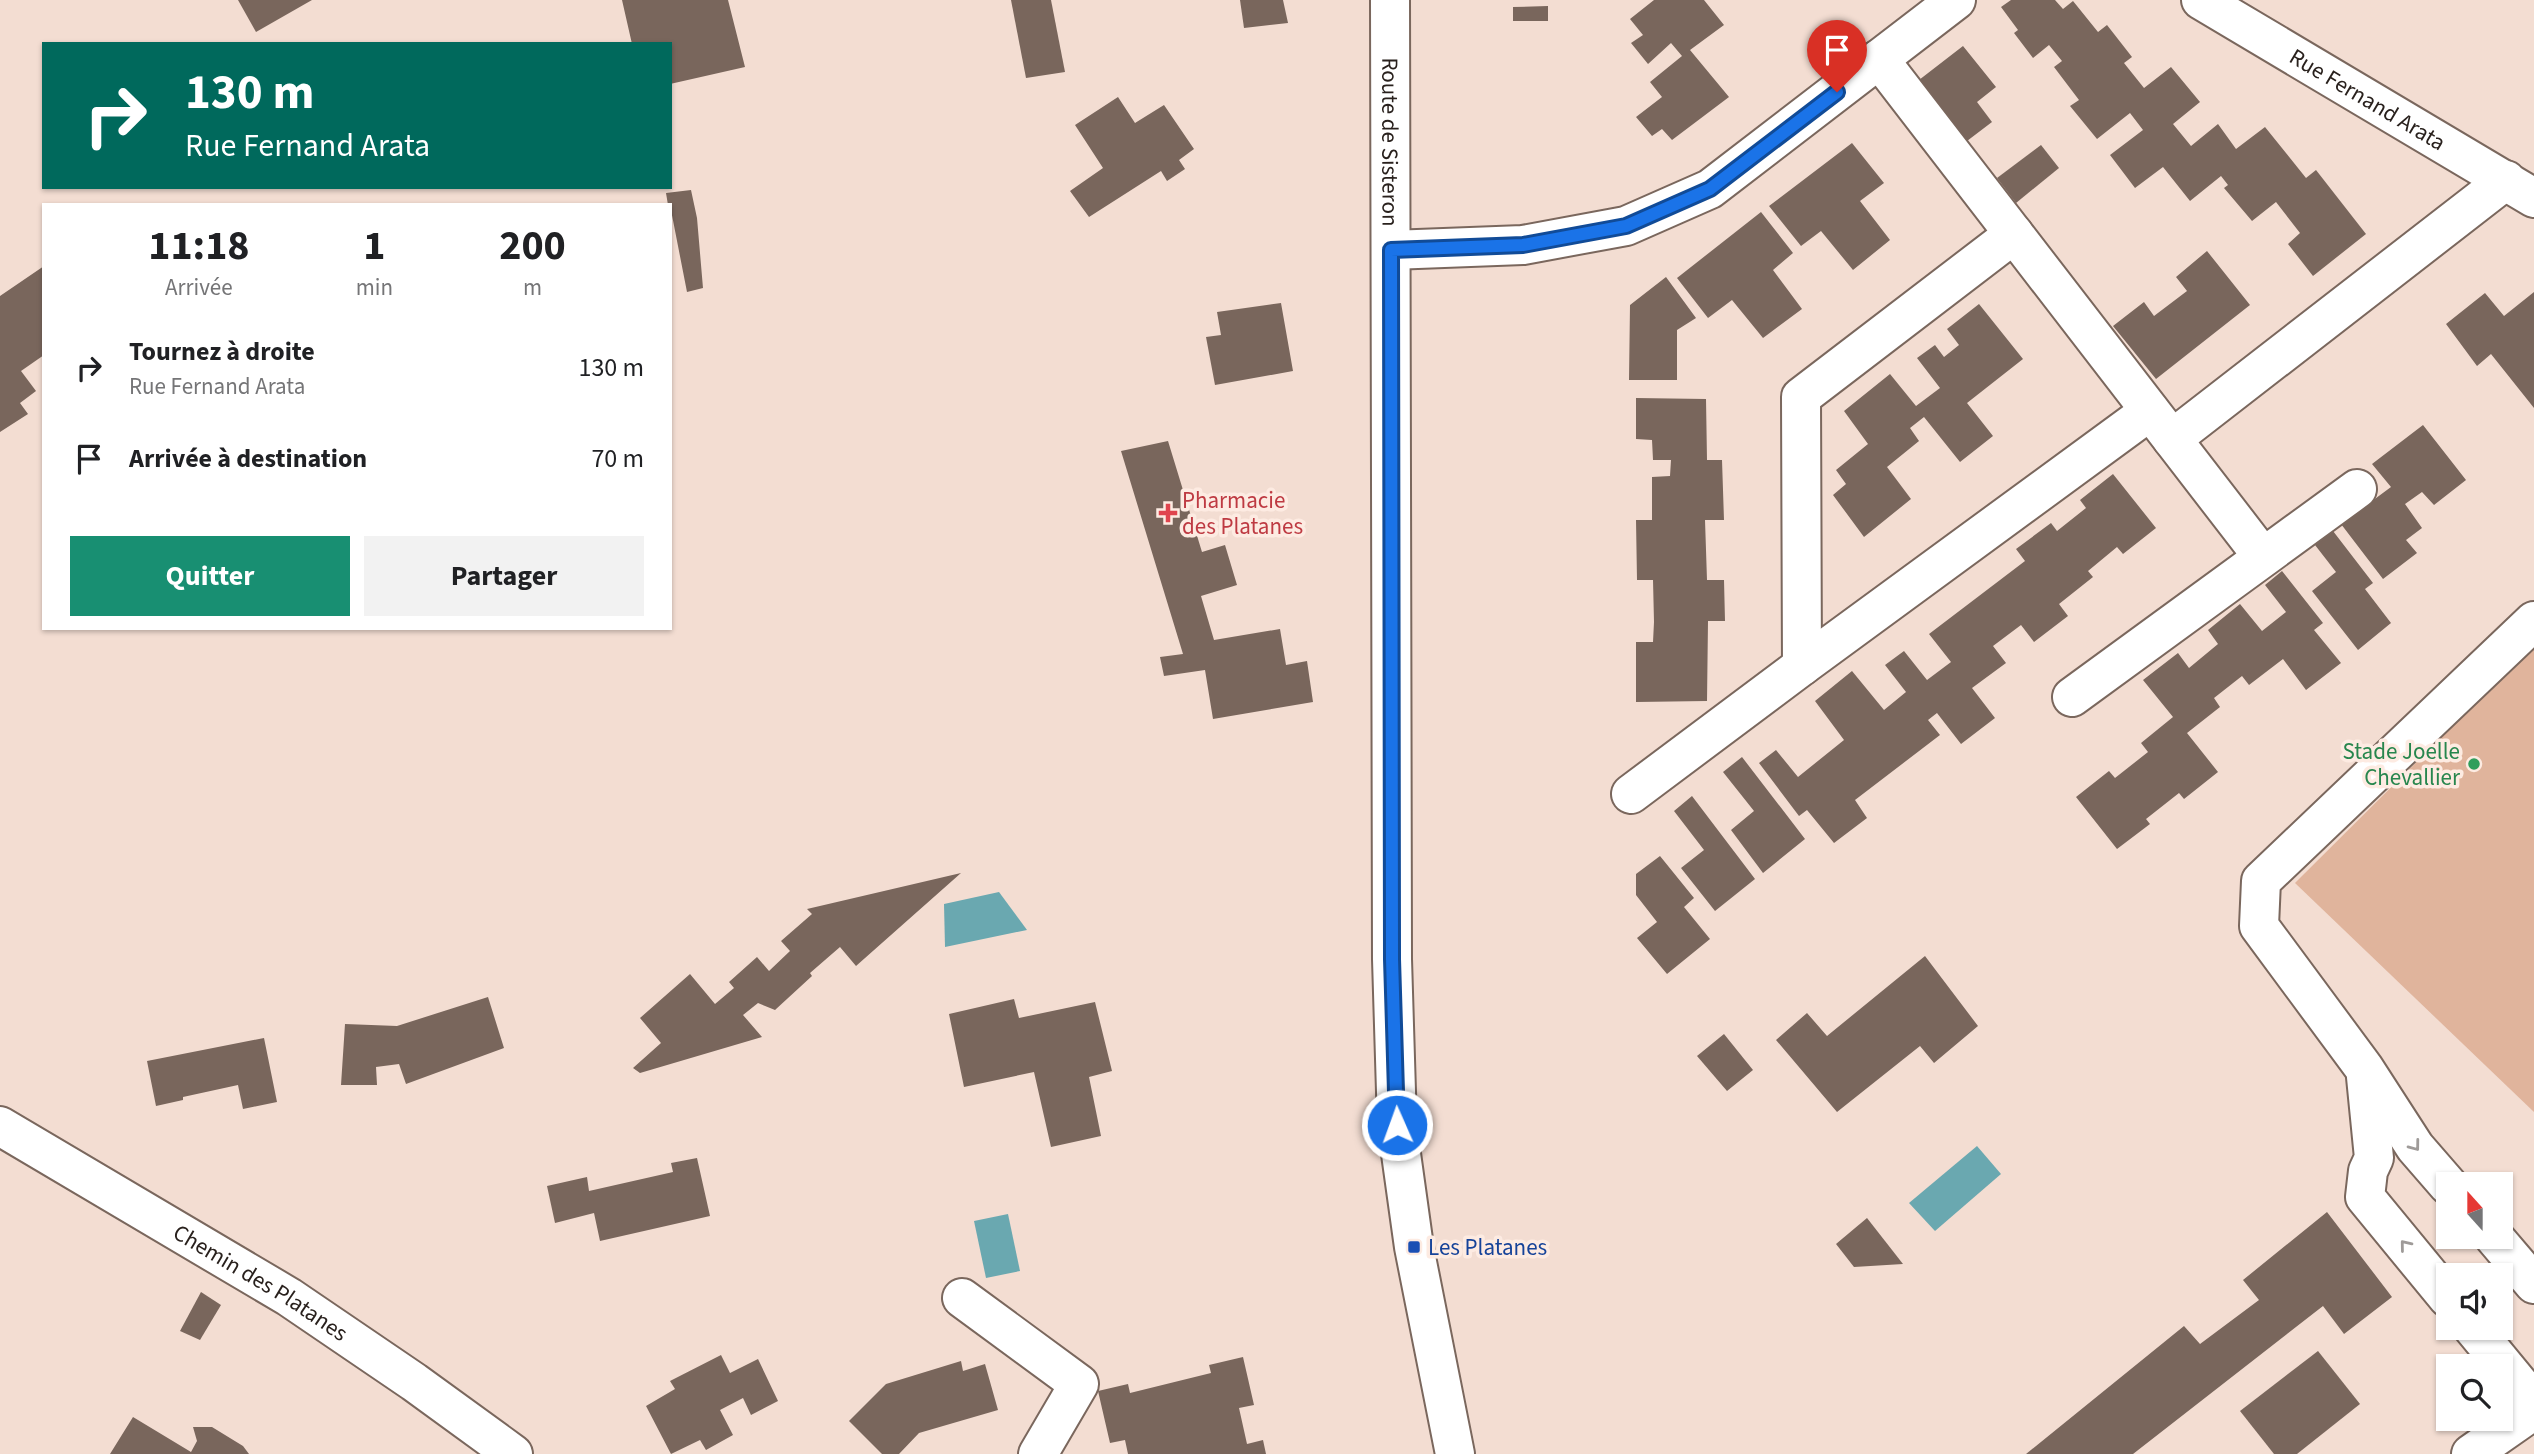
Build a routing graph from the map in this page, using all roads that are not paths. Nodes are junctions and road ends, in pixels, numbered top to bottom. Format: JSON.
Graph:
{"nodes":[{"id":1,"x":1390,"y":0,"type":"edge"},
{"id":2,"x":1956,"y":0,"type":"edge"},
{"id":3,"x":2201,"y":0,"type":"edge"},
{"id":4,"x":1879,"y":59,"type":"junction"},
{"id":5,"x":2520,"y":189,"type":"edge"},
{"id":6,"x":2014,"y":234,"type":"junction"},
{"id":7,"x":1391,"y":250,"type":"junction"},
{"id":8,"x":2161,"y":425,"type":"junction"},
{"id":9,"x":2357,"y":489,"type":"dead end"},
{"id":10,"x":2263,"y":557,"type":"junction"},
{"id":11,"x":2534,"y":621,"type":"edge"},
{"id":12,"x":1802,"y":666,"type":"junction"},
{"id":13,"x":2072,"y":697,"type":"dead end"},
{"id":14,"x":1631,"y":794,"type":"dead end"},
{"id":15,"x":2364,"y":1068,"type":"junction"},
{"id":16,"x":0,"y":1126,"type":"edge"},
{"id":17,"x":2437,"y":1172,"type":"edge"},
{"id":18,"x":2505,"y":1250,"type":"edge"},
{"id":19,"x":2436,"y":1283,"type":"edge"},
{"id":20,"x":2534,"y":1284,"type":"edge"},
{"id":21,"x":962,"y":1298,"type":"dead end"},
{"id":22,"x":2483,"y":1340,"type":"edge"},
{"id":23,"x":2534,"y":1402,"type":"edge"},
{"id":24,"x":2534,"y":1410,"type":"edge"},
{"id":25,"x":513,"y":1454,"type":"edge"},
{"id":26,"x":1038,"y":1454,"type":"edge"},
{"id":27,"x":1455,"y":1454,"type":"edge"},
{"id":28,"x":2471,"y":1454,"type":"edge"}],
"edges":[{"from":1,"to":7,"type":"street","name":"Route de Sisteron"},
{"from":2,"to":4,"type":"street"},
{"from":3,"to":5,"type":"street","name":"Rue Fernand Arata"},
{"from":4,"to":6,"type":"street"},
{"from":4,"to":7,"type":"street"},
{"from":5,"to":8,"type":"street"},
{"from":6,"to":8,"type":"street"},
{"from":6,"to":12,"type":"street"},
{"from":7,"to":27,"type":"street","name":"Route de Sisteron"},
{"from":8,"to":10,"type":"street"},
{"from":8,"to":12,"type":"street"},
{"from":9,"to":10,"type":"street"},
{"from":10,"to":13,"type":"street"},
{"from":11,"to":15,"type":"street"},
{"from":12,"to":14,"type":"street"},
{"from":15,"to":17,"type":"street","one_way":true},
{"from":19,"to":15,"type":"street","one_way":true},
{"from":16,"to":25,"type":"street","name":"Chemin des Platanes"},
{"from":18,"to":20,"type":"street"},
{"from":21,"to":26,"type":"street"},
{"from":22,"to":23,"type":"street"},
{"from":24,"to":28,"type":"street"}]}
